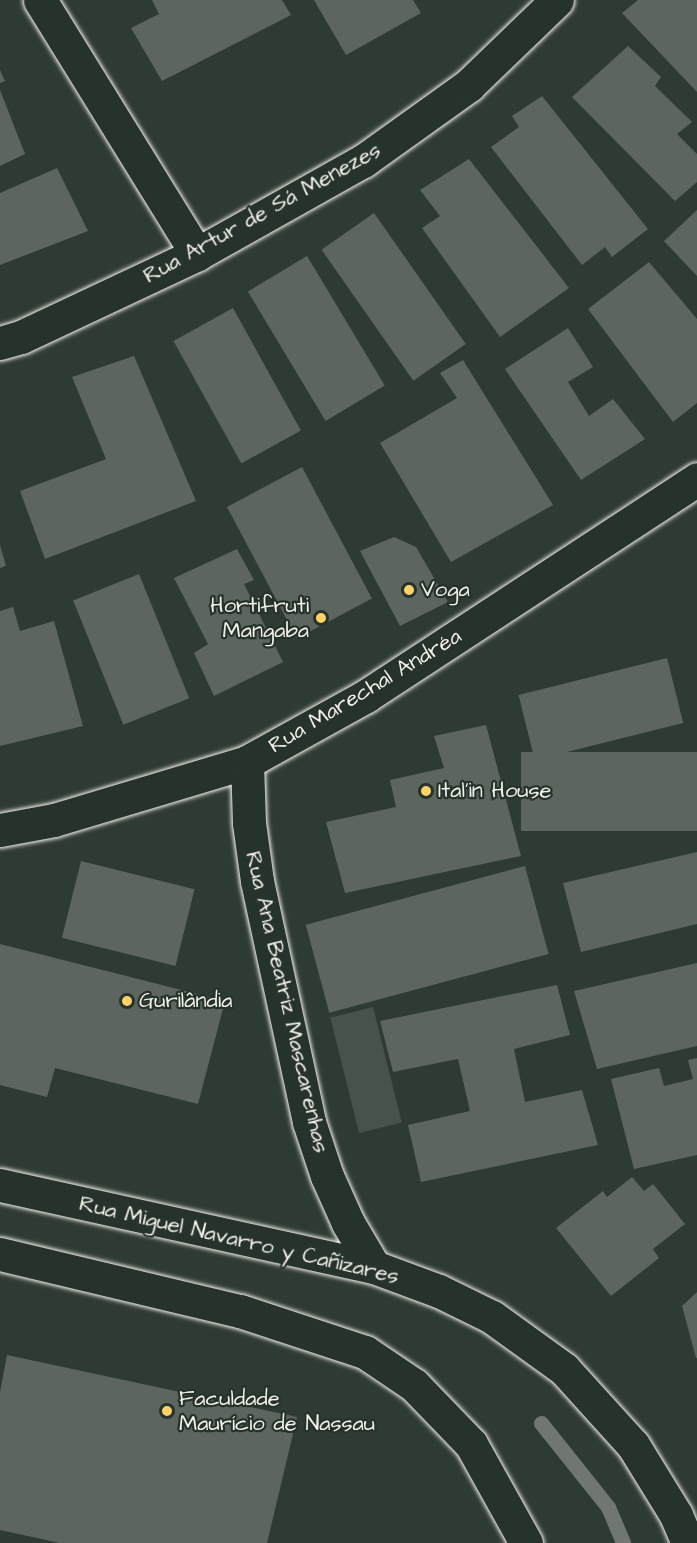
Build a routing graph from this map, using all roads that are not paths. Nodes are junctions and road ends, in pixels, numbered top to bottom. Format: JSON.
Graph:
{"nodes":[{"id":1,"x":40,"y":0,"type":"edge"},
{"id":2,"x":557,"y":0,"type":"edge"},
{"id":3,"x":197,"y":254,"type":"junction"},
{"id":4,"x":0,"y":343,"type":"edge"},
{"id":5,"x":696,"y":484,"type":"edge"},
{"id":6,"x":247,"y":762,"type":"junction"},
{"id":7,"x":0,"y":830,"type":"edge"},
{"id":8,"x":0,"y":1185,"type":"edge"},
{"id":9,"x":0,"y":1254,"type":"edge"},
{"id":10,"x":374,"y":1267,"type":"junction"},
{"id":11,"x":526,"y":1543,"type":"edge"},
{"id":12,"x":688,"y":1543,"type":"edge"}],
"edges":[{"from":1,"to":3,"type":"street"},
{"from":2,"to":3,"type":"street","name":"Rua Artur de Sá Menezes"},
{"from":3,"to":4,"type":"street","name":"Rua Artur de Sá Menezes"},
{"from":5,"to":6,"type":"street","name":"Rua Marechal Andréa"},
{"from":6,"to":7,"type":"street","name":"Rua Marechal Andréa"},
{"from":6,"to":10,"type":"street","name":"Rua Ana Beatriz Mascarenhas"},
{"from":8,"to":10,"type":"street","name":"Rua Miguel Navarro y Cañizares"},
{"from":9,"to":11,"type":"street"},
{"from":10,"to":12,"type":"street","name":"Rua Miguel Navarro y Cañizares"}]}
